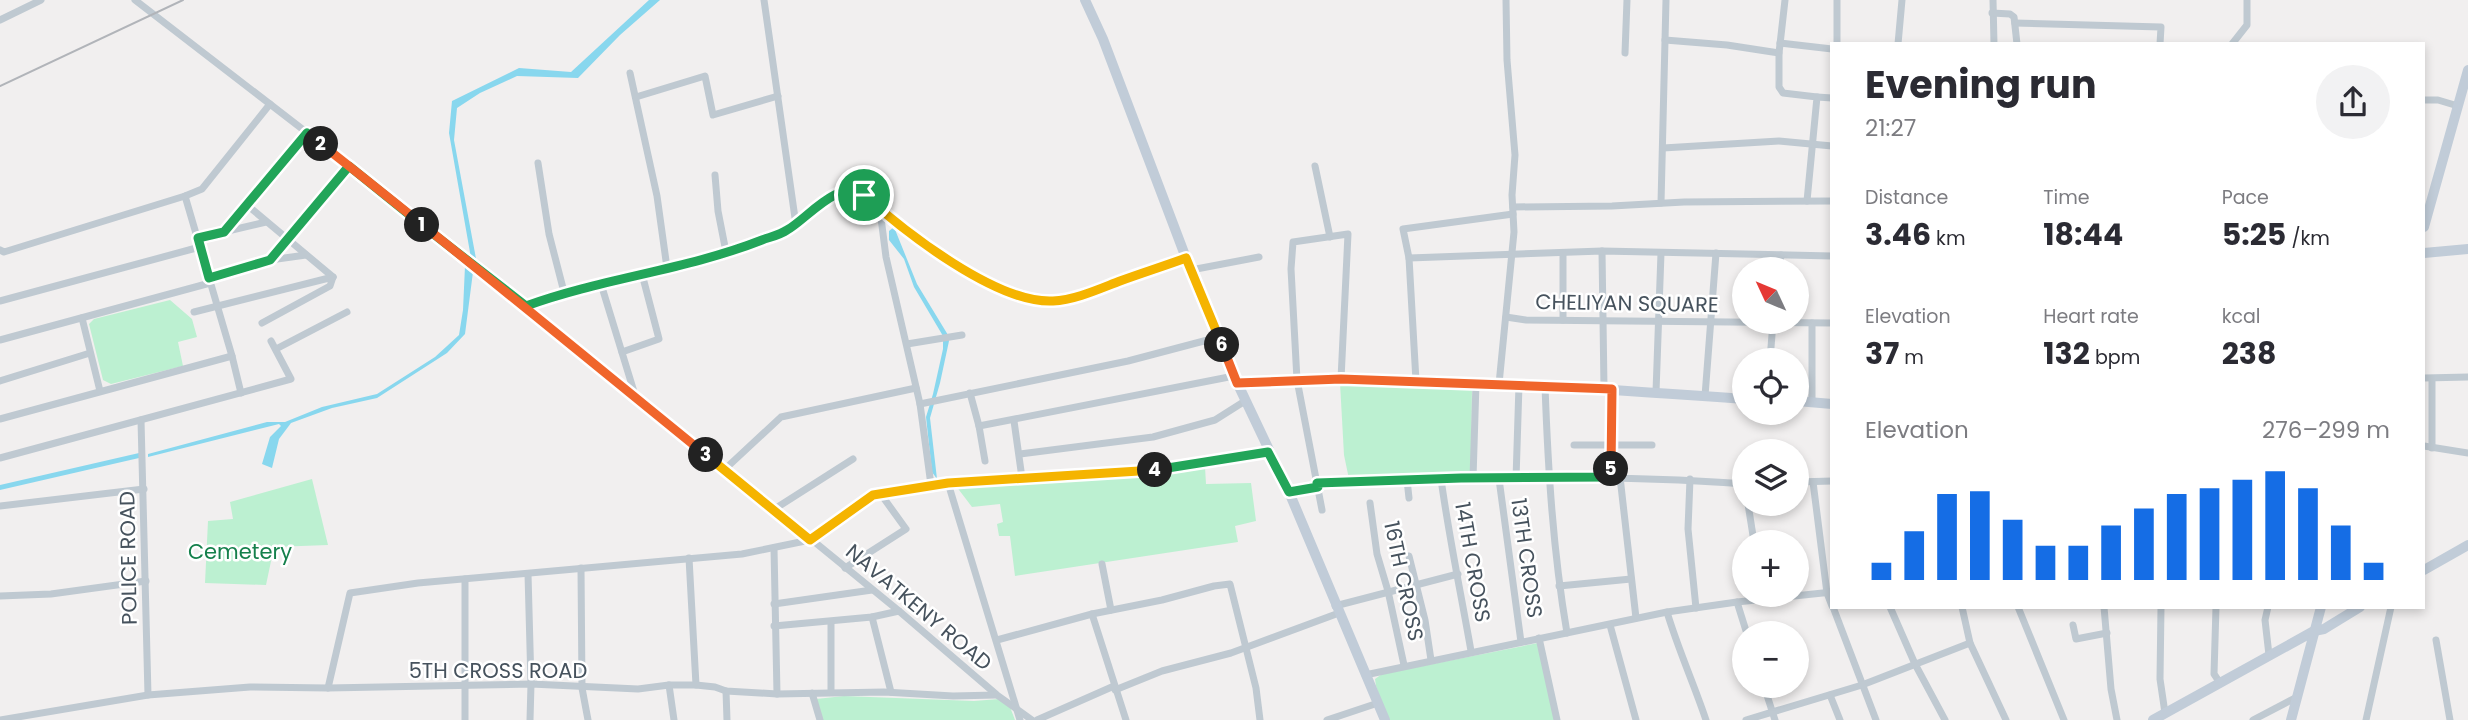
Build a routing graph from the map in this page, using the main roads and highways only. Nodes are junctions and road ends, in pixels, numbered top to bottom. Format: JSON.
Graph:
{"nodes":[{"id":1,"x":1085,"y":0,"type":"edge"},
{"id":2,"x":2468,"y":70,"type":"edge"},
{"id":3,"x":2427,"y":200,"type":"edge"},
{"id":4,"x":2425,"y":218,"type":"edge"},
{"id":5,"x":2468,"y":249,"type":"edge"},
{"id":6,"x":2425,"y":253,"type":"edge"},
{"id":7,"x":1235,"y":379,"type":"junction"},
{"id":8,"x":1732,"y":397,"type":"edge"},
{"id":9,"x":1809,"y":402,"type":"edge"},
{"id":10,"x":1830,"y":404,"type":"edge"},
{"id":11,"x":2468,"y":545,"type":"edge"},
{"id":12,"x":2425,"y":569,"type":"edge"},
{"id":13,"x":2321,"y":609,"type":"edge"},
{"id":14,"x":2356,"y":609,"type":"edge"},
{"id":15,"x":2316,"y":631,"type":"junction"},
{"id":16,"x":1385,"y":720,"type":"edge"},
{"id":17,"x":2153,"y":720,"type":"edge"},
{"id":18,"x":2291,"y":720,"type":"edge"}],
"edges":[{"from":1,"to":7,"type":"main road"},
{"from":2,"to":3,"type":"main road"},
{"from":3,"to":4,"type":"main road"},
{"from":5,"to":6,"type":"main road"},
{"from":7,"to":8,"type":"main road"},
{"from":7,"to":16,"type":"main road"},
{"from":9,"to":10,"type":"main road"},
{"from":11,"to":12,"type":"main road"},
{"from":13,"to":15,"type":"main road"},
{"from":14,"to":15,"type":"main road"},
{"from":15,"to":17,"type":"main road"},
{"from":15,"to":18,"type":"main road"}]}
